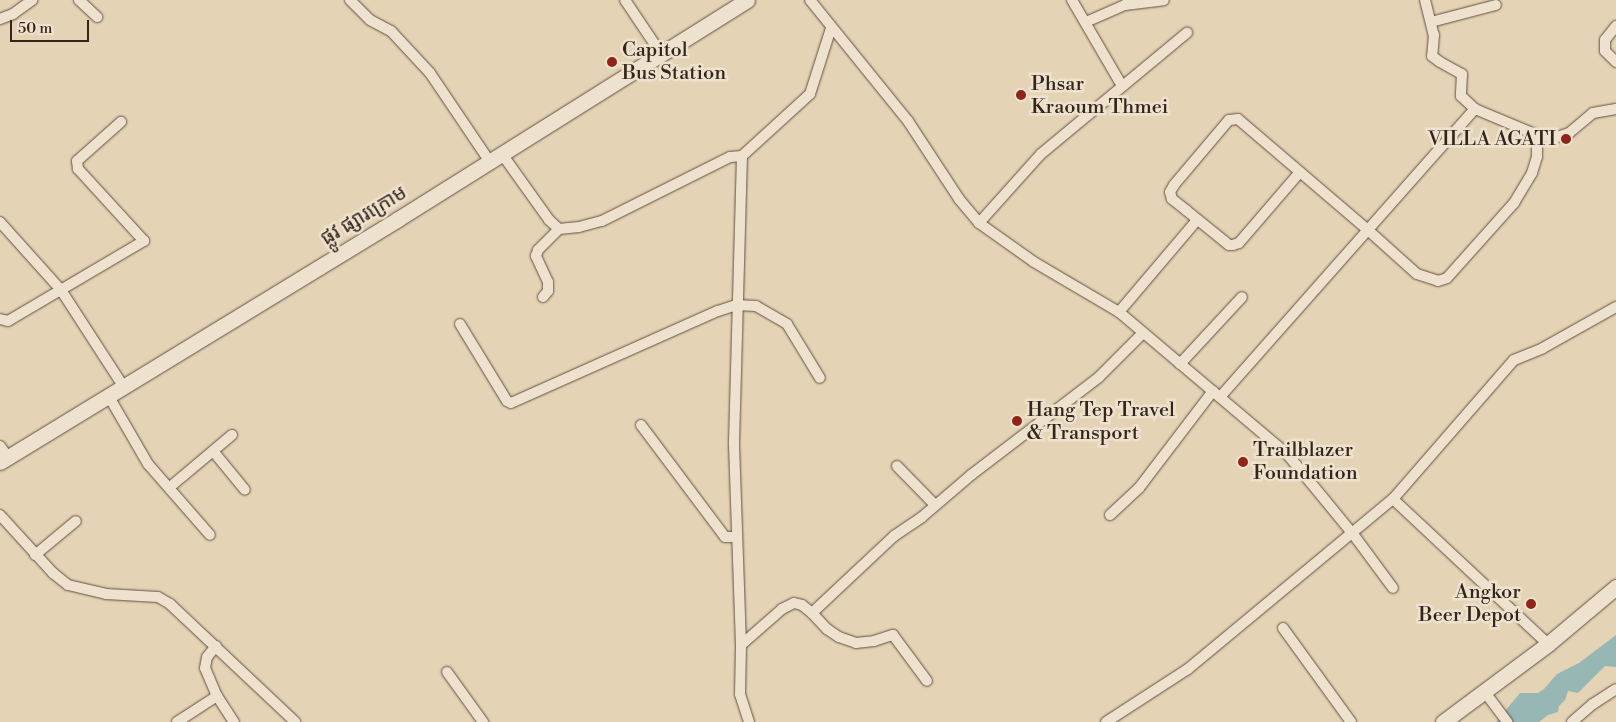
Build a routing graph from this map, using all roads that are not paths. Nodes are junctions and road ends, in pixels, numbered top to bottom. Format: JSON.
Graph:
{"nodes":[{"id":1,"x":32,"y":0,"type":"edge"},
{"id":2,"x":79,"y":0,"type":"edge"},
{"id":3,"x":350,"y":0,"type":"edge"},
{"id":4,"x":625,"y":0,"type":"edge"},
{"id":5,"x":747,"y":0,"type":"edge"},
{"id":6,"x":810,"y":0,"type":"edge"},
{"id":7,"x":1072,"y":0,"type":"edge"},
{"id":8,"x":1164,"y":0,"type":"edge"},
{"id":9,"x":1425,"y":0,"type":"edge"},
{"id":10,"x":1496,"y":5,"type":"dead end"},
{"id":11,"x":97,"y":17,"type":"dead end"},
{"id":12,"x":0,"y":19,"type":"edge"},
{"id":13,"x":1086,"y":22,"type":"junction"},
{"id":14,"x":1431,"y":22,"type":"junction"},
{"id":15,"x":1616,"y":26,"type":"edge"},
{"id":16,"x":831,"y":28,"type":"junction"},
{"id":17,"x":1187,"y":33,"type":"dead end"},
{"id":18,"x":662,"y":55,"type":"junction"},
{"id":19,"x":1616,"y":62,"type":"edge"},
{"id":20,"x":1122,"y":86,"type":"junction"},
{"id":21,"x":1475,"y":109,"type":"junction"},
{"id":22,"x":1616,"y":109,"type":"edge"},
{"id":23,"x":121,"y":122,"type":"dead end"},
{"id":24,"x":1537,"y":135,"type":"junction"},
{"id":25,"x":742,"y":156,"type":"junction"},
{"id":26,"x":496,"y":158,"type":"junction"},
{"id":27,"x":1300,"y":172,"type":"junction"},
{"id":28,"x":1197,"y":220,"type":"junction"},
{"id":29,"x":0,"y":222,"type":"edge"},
{"id":30,"x":979,"y":223,"type":"junction"},
{"id":31,"x":559,"y":229,"type":"junction"},
{"id":32,"x":1370,"y":231,"type":"junction"},
{"id":33,"x":61,"y":290,"type":"junction"},
{"id":34,"x":543,"y":297,"type":"dead end"},
{"id":35,"x":1242,"y":297,"type":"dead end"},
{"id":36,"x":736,"y":305,"type":"junction"},
{"id":37,"x":1616,"y":307,"type":"edge"},
{"id":38,"x":1119,"y":312,"type":"junction"},
{"id":39,"x":0,"y":319,"type":"edge"},
{"id":40,"x":460,"y":324,"type":"dead end"},
{"id":41,"x":1143,"y":333,"type":"junction"},
{"id":42,"x":1180,"y":364,"type":"junction"},
{"id":43,"x":820,"y":378,"type":"dead end"},
{"id":44,"x":123,"y":386,"type":"junction"},
{"id":45,"x":1216,"y":394,"type":"junction"},
{"id":46,"x":108,"y":395,"type":"junction"},
{"id":47,"x":641,"y":425,"type":"dead end"},
{"id":48,"x":232,"y":435,"type":"dead end"},
{"id":49,"x":214,"y":451,"type":"junction"},
{"id":50,"x":2,"y":455,"type":"edge"},
{"id":51,"x":897,"y":466,"type":"dead end"},
{"id":52,"x":170,"y":487,"type":"junction"},
{"id":53,"x":245,"y":490,"type":"dead end"},
{"id":54,"x":1393,"y":499,"type":"junction"},
{"id":55,"x":935,"y":505,"type":"junction"},
{"id":56,"x":1110,"y":515,"type":"dead end"},
{"id":57,"x":0,"y":516,"type":"edge"},
{"id":58,"x":76,"y":521,"type":"dead end"},
{"id":59,"x":210,"y":534,"type":"dead end"},
{"id":60,"x":1353,"y":534,"type":"junction"},
{"id":61,"x":738,"y":537,"type":"junction"},
{"id":62,"x":35,"y":555,"type":"junction"},
{"id":63,"x":1616,"y":587,"type":"edge"},
{"id":64,"x":1393,"y":588,"type":"dead end"},
{"id":65,"x":812,"y":613,"type":"junction"},
{"id":66,"x":1283,"y":628,"type":"dead end"},
{"id":67,"x":1548,"y":644,"type":"junction"},
{"id":68,"x":216,"y":646,"type":"junction"},
{"id":69,"x":741,"y":646,"type":"junction"},
{"id":70,"x":447,"y":672,"type":"dead end"},
{"id":71,"x":927,"y":681,"type":"dead end"},
{"id":72,"x":1616,"y":689,"type":"edge"},
{"id":73,"x":1484,"y":691,"type":"junction"},
{"id":74,"x":217,"y":696,"type":"junction"},
{"id":75,"x":177,"y":722,"type":"edge"},
{"id":76,"x":234,"y":722,"type":"edge"},
{"id":77,"x":295,"y":722,"type":"edge"},
{"id":78,"x":483,"y":722,"type":"edge"},
{"id":79,"x":749,"y":722,"type":"edge"},
{"id":80,"x":1106,"y":722,"type":"edge"},
{"id":81,"x":1351,"y":722,"type":"edge"},
{"id":82,"x":1443,"y":722,"type":"edge"},
{"id":83,"x":1507,"y":722,"type":"edge"},
{"id":84,"x":1572,"y":722,"type":"edge"}],
"edges":[{"from":1,"to":12,"type":"street"},
{"from":2,"to":11,"type":"street"},
{"from":3,"to":26,"type":"street"},
{"from":4,"to":18,"type":"street"},
{"from":5,"to":18,"type":"main road","name":"ផ្លូវ ផ្សារក្រោម"},
{"from":6,"to":16,"type":"street"},
{"from":7,"to":13,"type":"street"},
{"from":8,"to":13,"type":"street"},
{"from":9,"to":14,"type":"street"},
{"from":10,"to":14,"type":"street"},
{"from":13,"to":20,"type":"street"},
{"from":14,"to":21,"type":"street"},
{"from":15,"to":19,"type":"street"},
{"from":16,"to":25,"type":"street"},
{"from":16,"to":30,"type":"street"},
{"from":17,"to":20,"type":"street"},
{"from":18,"to":26,"type":"main road","name":"ផ្លូវ ផ្សារក្រោម"},
{"from":20,"to":30,"type":"street"},
{"from":21,"to":24,"type":"street"},
{"from":21,"to":32,"type":"street"},
{"from":22,"to":24,"type":"street"},
{"from":23,"to":33,"type":"street"},
{"from":24,"to":32,"type":"street"},
{"from":25,"to":31,"type":"street"},
{"from":25,"to":36,"type":"street"},
{"from":26,"to":31,"type":"street"},
{"from":26,"to":44,"type":"main road","name":"ផ្លូវ ផ្សារក្រោម"},
{"from":27,"to":28,"type":"street"},
{"from":27,"to":28,"type":"street"},
{"from":27,"to":32,"type":"street"},
{"from":28,"to":38,"type":"street"},
{"from":29,"to":33,"type":"street"},
{"from":30,"to":38,"type":"street"},
{"from":31,"to":34,"type":"street"},
{"from":32,"to":45,"type":"street"},
{"from":33,"to":39,"type":"street"},
{"from":33,"to":44,"type":"street"},
{"from":35,"to":42,"type":"street"},
{"from":36,"to":40,"type":"street"},
{"from":36,"to":43,"type":"street"},
{"from":36,"to":61,"type":"street"},
{"from":37,"to":54,"type":"street"},
{"from":38,"to":41,"type":"street"},
{"from":41,"to":42,"type":"street"},
{"from":41,"to":55,"type":"street"},
{"from":42,"to":45,"type":"street"},
{"from":44,"to":46,"type":"main road","name":"ផ្លូវ ផ្សារក្រោម"},
{"from":45,"to":56,"type":"street"},
{"from":45,"to":60,"type":"street"},
{"from":46,"to":50,"type":"main road","name":"ផ្លូវ ផ្សារក្រោម"},
{"from":46,"to":52,"type":"street"},
{"from":47,"to":61,"type":"street"},
{"from":48,"to":49,"type":"street"},
{"from":49,"to":52,"type":"street"},
{"from":49,"to":53,"type":"street"},
{"from":51,"to":55,"type":"street"},
{"from":52,"to":59,"type":"street"},
{"from":54,"to":60,"type":"street"},
{"from":54,"to":67,"type":"street"},
{"from":55,"to":65,"type":"street"},
{"from":57,"to":62,"type":"street"},
{"from":58,"to":62,"type":"street"},
{"from":60,"to":64,"type":"street"},
{"from":60,"to":80,"type":"street"},
{"from":61,"to":69,"type":"street"},
{"from":62,"to":68,"type":"street"},
{"from":63,"to":67,"type":"main road"},
{"from":65,"to":69,"type":"street"},
{"from":65,"to":71,"type":"street"},
{"from":66,"to":81,"type":"street"},
{"from":67,"to":73,"type":"main road"},
{"from":68,"to":74,"type":"street"},
{"from":68,"to":77,"type":"street"},
{"from":69,"to":79,"type":"street"},
{"from":70,"to":78,"type":"street"},
{"from":72,"to":84,"type":"street"},
{"from":73,"to":82,"type":"main road"},
{"from":73,"to":83,"type":"street"},
{"from":74,"to":75,"type":"street"},
{"from":74,"to":76,"type":"street"}]}
